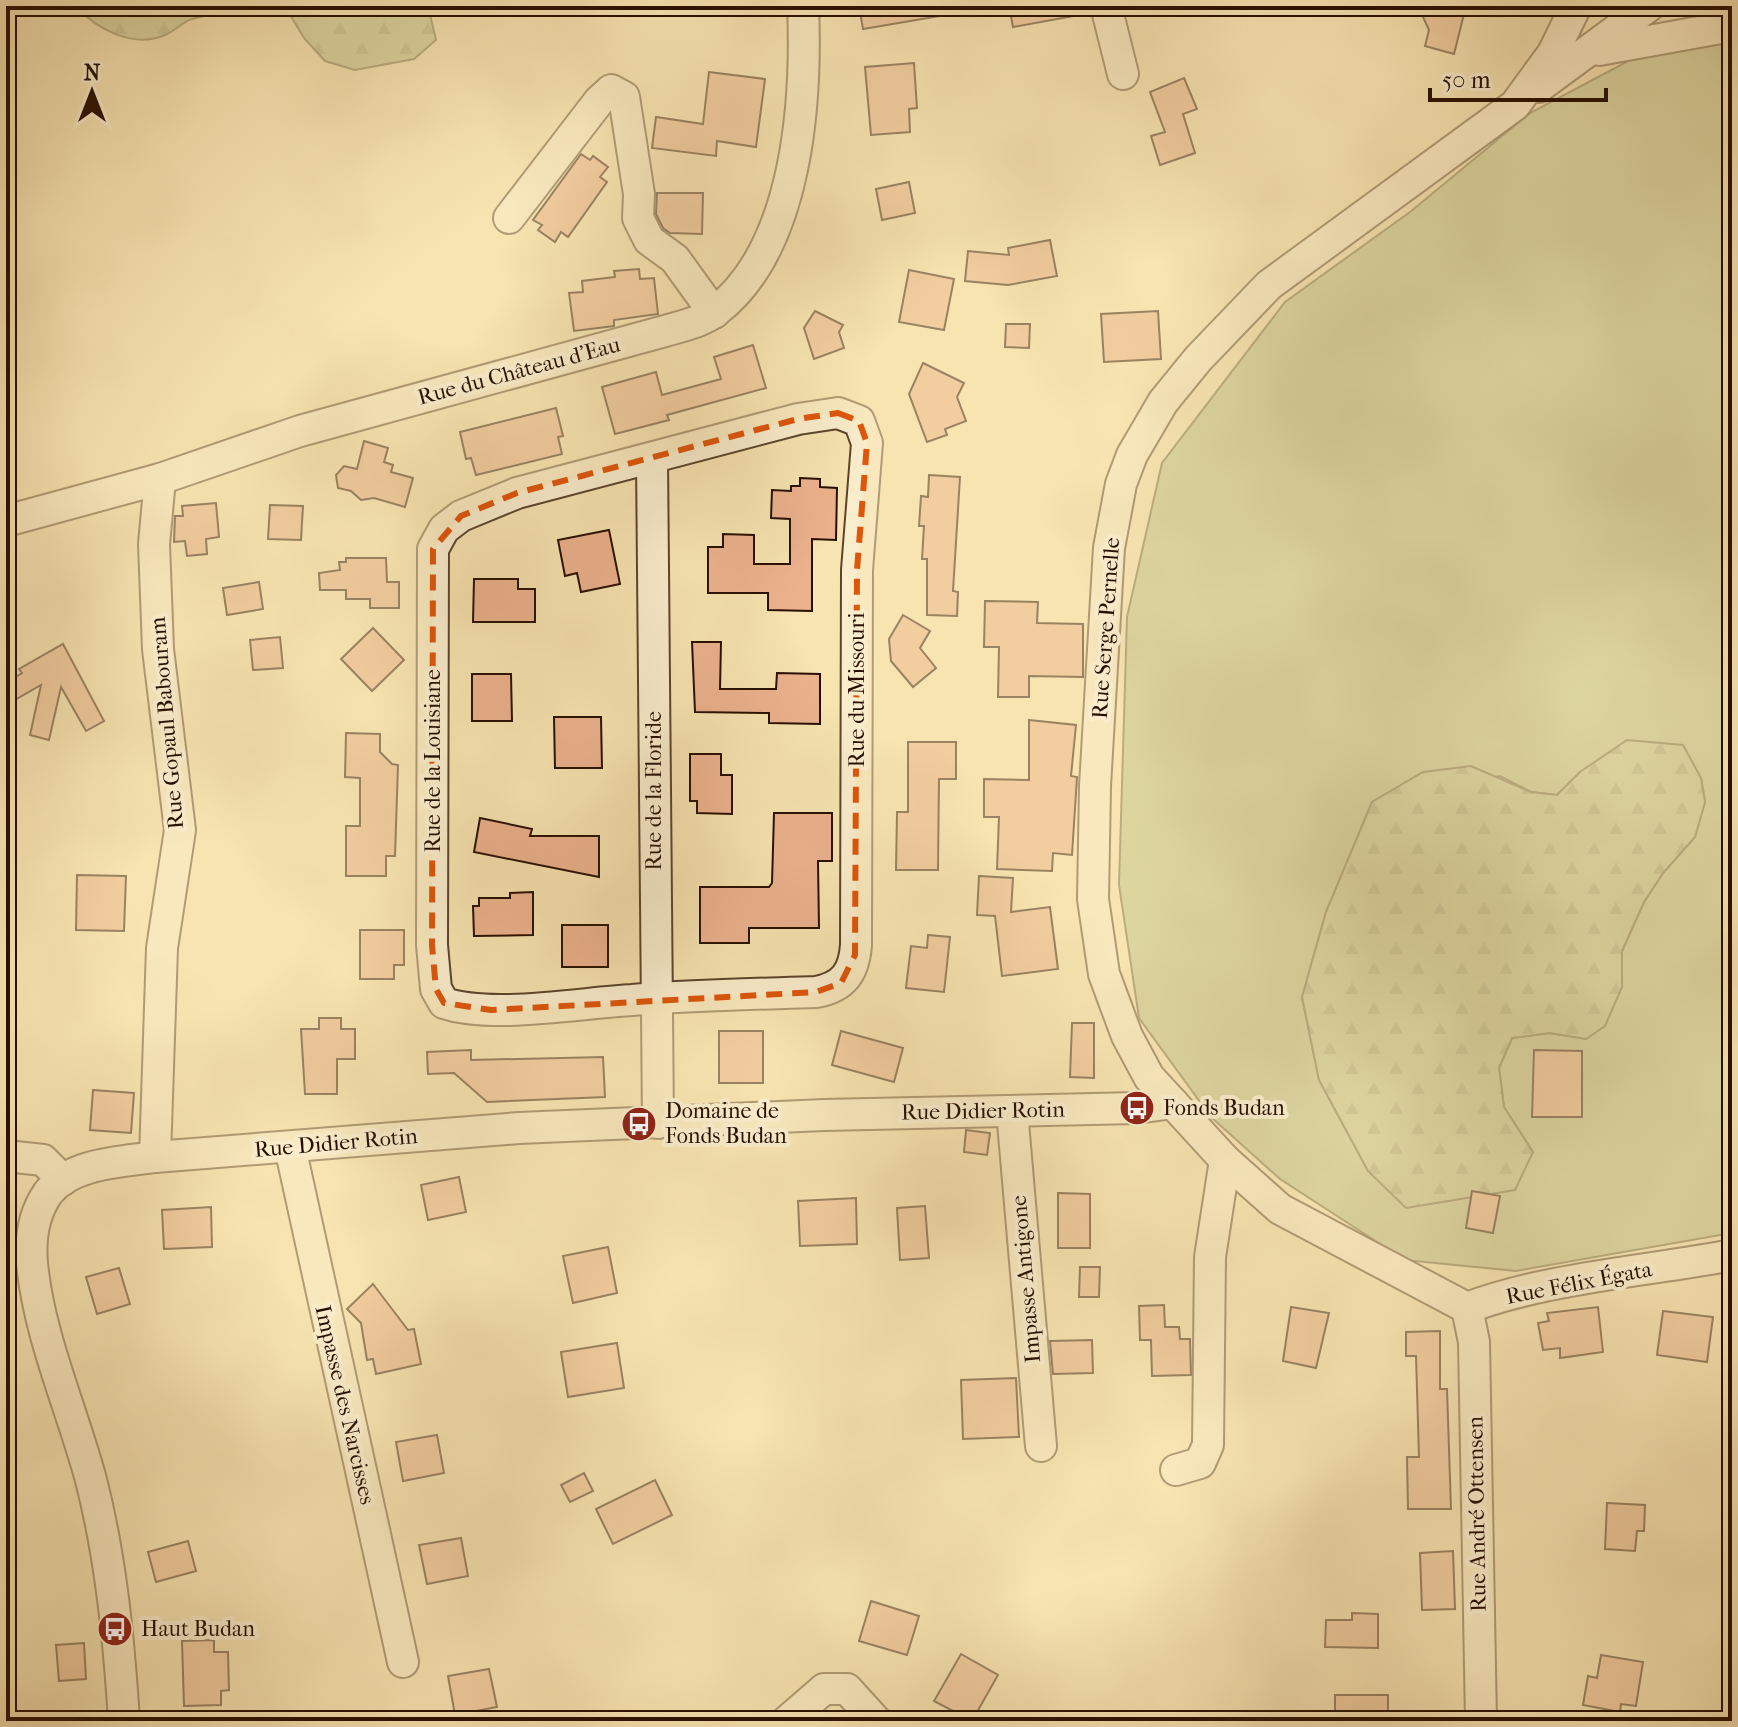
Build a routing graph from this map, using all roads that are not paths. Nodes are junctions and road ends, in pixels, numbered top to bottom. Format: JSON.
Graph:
{"nodes":[{"id":1,"x":803,"y":6,"type":"edge"},
{"id":2,"x":1106,"y":6,"type":"edge"},
{"id":3,"x":1576,"y":6,"type":"edge"},
{"id":4,"x":1649,"y":6,"type":"edge"},
{"id":5,"x":1732,"y":26,"type":"edge"},
{"id":6,"x":1585,"y":53,"type":"junction"},
{"id":7,"x":1123,"y":74,"type":"dead end"},
{"id":8,"x":1515,"y":105,"type":"junction"},
{"id":9,"x":509,"y":218,"type":"dead end"},
{"id":10,"x":714,"y":313,"type":"junction"},
{"id":11,"x":652,"y":458,"type":"junction"},
{"id":12,"x":160,"y":479,"type":"junction"},
{"id":13,"x":6,"y":521,"type":"edge"},
{"id":14,"x":655,"y":998,"type":"junction"},
{"id":15,"x":1173,"y":1103,"type":"junction"},
{"id":16,"x":1012,"y":1111,"type":"junction"},
{"id":17,"x":658,"y":1123,"type":"junction"},
{"id":18,"x":290,"y":1147,"type":"junction"},
{"id":19,"x":6,"y":1156,"type":"edge"},
{"id":20,"x":155,"y":1157,"type":"junction"},
{"id":21,"x":1225,"y":1160,"type":"junction"},
{"id":22,"x":63,"y":1180,"type":"junction"},
{"id":23,"x":1732,"y":1255,"type":"edge"},
{"id":24,"x":1467,"y":1308,"type":"junction"},
{"id":25,"x":1041,"y":1446,"type":"dead end"},
{"id":26,"x":1176,"y":1470,"type":"dead end"},
{"id":27,"x":403,"y":1662,"type":"dead end"},
{"id":28,"x":124,"y":1721,"type":"edge"},
{"id":29,"x":787,"y":1721,"type":"edge"},
{"id":30,"x":876,"y":1721,"type":"edge"},
{"id":31,"x":1481,"y":1721,"type":"edge"}],
"edges":[{"from":1,"to":10,"type":"street","name":"Rue du Château d'Eau"},
{"from":2,"to":7,"type":"street"},
{"from":3,"to":8,"type":"street","name":"Rue Serge Pernelle"},
{"from":4,"to":6,"type":"street"},
{"from":5,"to":6,"type":"street"},
{"from":6,"to":8,"type":"street"},
{"from":8,"to":15,"type":"street","name":"Rue Serge Pernelle"},
{"from":9,"to":10,"type":"street"},
{"from":10,"to":12,"type":"street","name":"Rue du Château d'Eau"},
{"from":11,"to":14,"type":"street","name":"Rue de la Floride"},
{"from":11,"to":14,"type":"street","name":"Rue de la Louisiane"},
{"from":11,"to":14,"type":"street","name":"Rue du Missouri"},
{"from":12,"to":13,"type":"street","name":"Rue du Château d'Eau"},
{"from":12,"to":20,"type":"street","name":"Rue Gopaul Babouram"},
{"from":14,"to":17,"type":"street","name":"Rue de la Floride"},
{"from":15,"to":16,"type":"street","name":"Rue Didier Rotin"},
{"from":15,"to":21,"type":"street","name":"Rue Serge Pernelle"},
{"from":16,"to":17,"type":"street","name":"Rue Didier Rotin"},
{"from":16,"to":25,"type":"street","name":"Impasse Antigone"},
{"from":17,"to":18,"type":"street","name":"Rue Didier Rotin"},
{"from":18,"to":20,"type":"street","name":"Rue Didier Rotin"},
{"from":18,"to":27,"type":"street","name":"Impasse des Narcisses"},
{"from":19,"to":22,"type":"street"},
{"from":20,"to":22,"type":"street","name":"Rue Didier Rotin"},
{"from":21,"to":24,"type":"street","name":"Rue Serge Pernelle"},
{"from":21,"to":26,"type":"street"},
{"from":22,"to":28,"type":"street"},
{"from":23,"to":24,"type":"street","name":"Rue Félix Égata"},
{"from":24,"to":31,"type":"street","name":"Rue André Ottensen"},
{"from":29,"to":30,"type":"street"}]}
